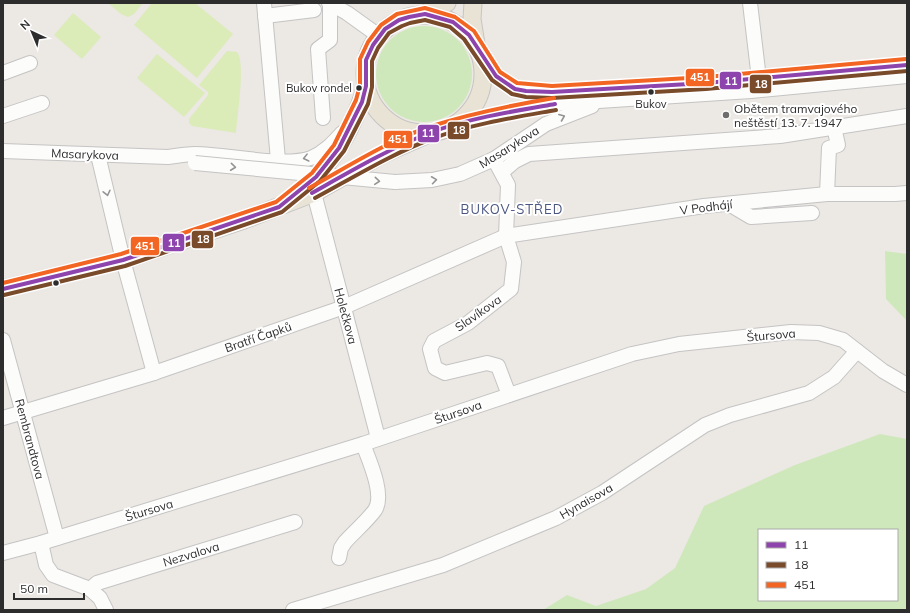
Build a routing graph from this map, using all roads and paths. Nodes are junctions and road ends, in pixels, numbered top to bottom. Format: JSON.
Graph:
{"nodes":[{"id":1,"x":329,"y":3,"type":"edge"},
{"id":2,"x":447,"y":3,"type":"edge"},
{"id":3,"x":473,"y":3,"type":"edge"},
{"id":4,"x":750,"y":3,"type":"edge"},
{"id":5,"x":264,"y":9,"type":"edge"},
{"id":6,"x":314,"y":10,"type":"dead end"},
{"id":7,"x":425,"y":14,"type":"junction"},
{"id":8,"x":379,"y":36,"type":"junction"},
{"id":9,"x":478,"y":50,"type":"junction"},
{"id":10,"x":30,"y":63,"type":"dead end"},
{"id":11,"x":907,"y":65,"type":"edge"},
{"id":12,"x":3,"y":73,"type":"edge"},
{"id":13,"x":907,"y":76,"type":"edge"},
{"id":14,"x":759,"y":79,"type":"junction"},
{"id":15,"x":366,"y":86,"type":"junction"},
{"id":16,"x":608,"y":100,"type":"junction"},
{"id":17,"x":42,"y":103,"type":"dead end"},
{"id":18,"x":3,"y":116,"type":"edge"},
{"id":19,"x":356,"y":116,"type":"junction"},
{"id":20,"x":907,"y":116,"type":"edge"},
{"id":21,"x":323,"y":118,"type":"dead end"},
{"id":22,"x":451,"y":126,"type":"junction"},
{"id":23,"x":834,"y":127,"type":"junction"},
{"id":24,"x":433,"y":132,"type":"junction"},
{"id":25,"x":3,"y":151,"type":"edge"},
{"id":26,"x":98,"y":155,"type":"junction"},
{"id":27,"x":168,"y":157,"type":"junction"},
{"id":28,"x":494,"y":158,"type":"junction"},
{"id":29,"x":278,"y":160,"type":"junction"},
{"id":30,"x":502,"y":172,"type":"junction"},
{"id":31,"x":907,"y":192,"type":"edge"},
{"id":32,"x":314,"y":193,"type":"junction"},
{"id":33,"x":827,"y":194,"type":"junction"},
{"id":34,"x":729,"y":204,"type":"junction"},
{"id":35,"x":278,"y":208,"type":"junction"},
{"id":36,"x":812,"y":213,"type":"dead end"},
{"id":37,"x":506,"y":236,"type":"junction"},
{"id":38,"x":123,"y":260,"type":"junction"},
{"id":39,"x":3,"y":289,"type":"edge"},
{"id":40,"x":344,"y":307,"type":"junction"},
{"id":41,"x":3,"y":340,"type":"edge"},
{"id":42,"x":857,"y":351,"type":"junction"},
{"id":43,"x":154,"y":373,"type":"junction"},
{"id":44,"x":907,"y":384,"type":"edge"},
{"id":45,"x":509,"y":394,"type":"junction"},
{"id":46,"x":23,"y":413,"type":"junction"},
{"id":47,"x":3,"y":418,"type":"edge"},
{"id":48,"x":378,"y":438,"type":"junction"},
{"id":49,"x":363,"y":444,"type":"junction"},
{"id":50,"x":295,"y":522,"type":"dead end"},
{"id":51,"x":57,"y":538,"type":"junction"},
{"id":52,"x":41,"y":543,"type":"junction"},
{"id":53,"x":3,"y":553,"type":"edge"},
{"id":54,"x":340,"y":558,"type":"dead end"},
{"id":55,"x":90,"y":589,"type":"junction"},
{"id":56,"x":319,"y":606,"type":"edge"},
{"id":57,"x":106,"y":610,"type":"edge"},
{"id":58,"x":293,"y":610,"type":"edge"}],
"edges":[{"from":1,"to":8,"type":"street"},
{"from":1,"to":21,"type":"street"},
{"from":2,"to":7,"type":"main road"},
{"from":3,"to":9,"type":"main road"},
{"from":4,"to":14,"type":"street"},
{"from":5,"to":6,"type":"street"},
{"from":5,"to":29,"type":"street"},
{"from":7,"to":8,"type":"main road"},
{"from":7,"to":9,"type":"main road"},
{"from":8,"to":15,"type":"main road"},
{"from":9,"to":14,"type":"street"},
{"from":9,"to":22,"type":"main road"},
{"from":10,"to":12,"type":"street"},
{"from":11,"to":14,"type":"street"},
{"from":13,"to":16,"type":"street","name":"Masarykova"},
{"from":15,"to":19,"type":"main road"},
{"from":15,"to":24,"type":"main road"},
{"from":16,"to":22,"type":"street","name":"Masarykova"},
{"from":28,"to":16,"type":"street","name":"Masarykova","one_way":true},
{"from":17,"to":18,"type":"street"},
{"from":19,"to":29,"type":"street","name":"Masarykova","one_way":true},
{"from":19,"to":35,"type":"main road"},
{"from":20,"to":23,"type":"street"},
{"from":22,"to":24,"type":"main road"},
{"from":23,"to":30,"type":"street"},
{"from":23,"to":33,"type":"street"},
{"from":24,"to":32,"type":"main road"},
{"from":25,"to":26,"type":"street","name":"Masarykova"},
{"from":26,"to":27,"type":"street","name":"Masarykova"},
{"from":26,"to":38,"type":"street","one_way":true},
{"from":27,"to":28,"type":"street","name":"Masarykova","one_way":true,"bridge":true},
{"from":27,"to":29,"type":"street","name":"Masarykova"},
{"from":28,"to":30,"type":"street","name":"Slavíkova"},
{"from":30,"to":37,"type":"street","name":"Slavíkova"},
{"from":31,"to":33,"type":"street","name":"V Podhájí"},
{"from":32,"to":35,"type":"main road"},
{"from":32,"to":40,"type":"street","name":"Holečkova"},
{"from":33,"to":34,"type":"street","name":"V Podhájí"},
{"from":34,"to":36,"type":"street"},
{"from":34,"to":37,"type":"street","name":"V Podhájí"},
{"from":35,"to":38,"type":"main road"},
{"from":37,"to":40,"type":"street","name":"Bratří Čapků"},
{"from":37,"to":45,"type":"street","name":"Slavíkova"},
{"from":38,"to":39,"type":"main road"},
{"from":38,"to":43,"type":"street"},
{"from":40,"to":43,"type":"street","name":"Bratří Čapků"},
{"from":40,"to":48,"type":"street","name":"Holečkova"},
{"from":41,"to":46,"type":"street","name":"Rembrandtova"},
{"from":42,"to":44,"type":"street","name":"Štursova"},
{"from":42,"to":45,"type":"street","name":"Štursova"},
{"from":42,"to":56,"type":"street","name":"Hynaisova"},
{"from":43,"to":46,"type":"street","name":"Bratří Čapků"},
{"from":45,"to":48,"type":"street","name":"Štursova"},
{"from":46,"to":47,"type":"street","name":"Bratří Čapků"},
{"from":46,"to":51,"type":"street","name":"Rembrandtova"},
{"from":48,"to":49,"type":"street","name":"Štursova"},
{"from":49,"to":51,"type":"street","name":"Štursova"},
{"from":49,"to":54,"type":"street"},
{"from":50,"to":55,"type":"street","name":"Nezvalova"},
{"from":51,"to":52,"type":"street","name":"Štursova"},
{"from":52,"to":53,"type":"street","name":"Štursova"},
{"from":52,"to":55,"type":"street"},
{"from":55,"to":57,"type":"street"},
{"from":56,"to":58,"type":"street","name":"Hynaisova"}]}
